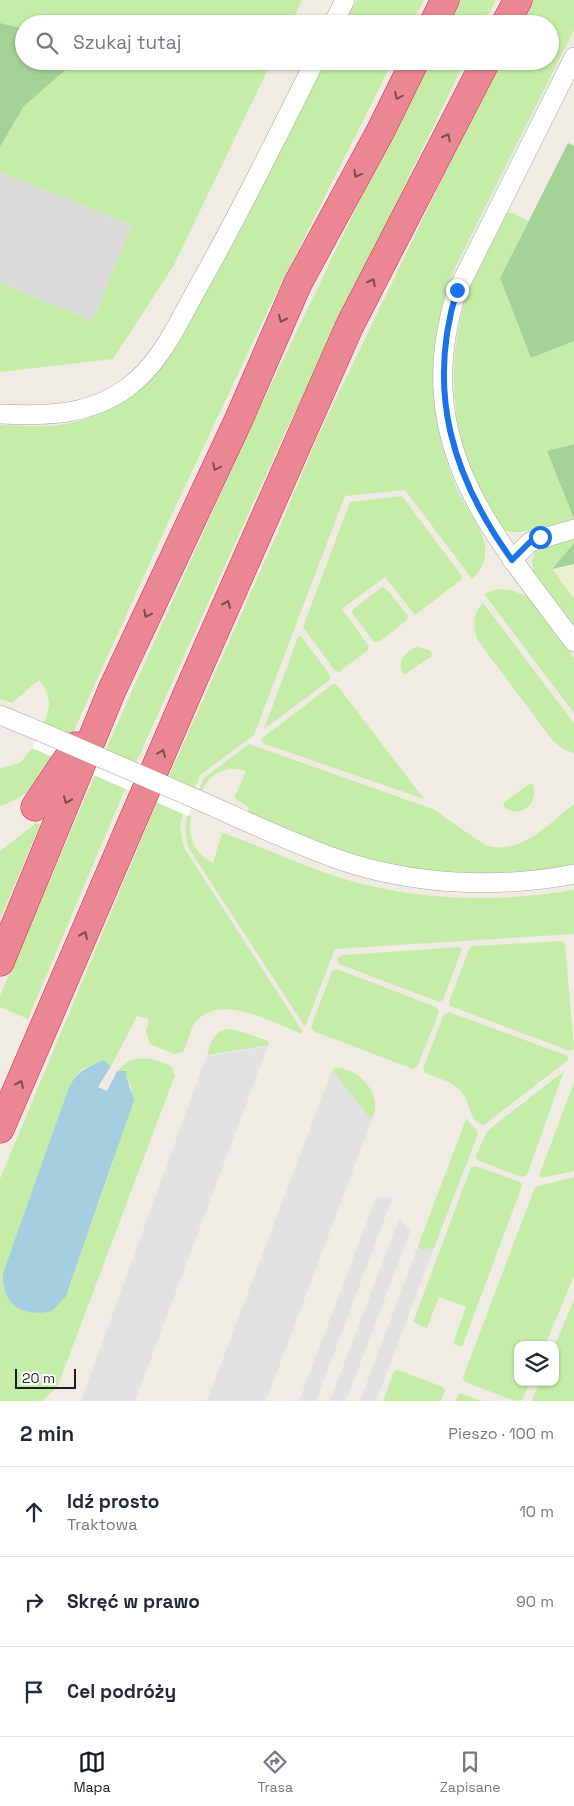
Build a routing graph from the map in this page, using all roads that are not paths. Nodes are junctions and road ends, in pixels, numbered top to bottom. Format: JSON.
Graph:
{"nodes":[{"id":1,"x":345,"y":0,"type":"edge"},
{"id":2,"x":445,"y":0,"type":"edge"},
{"id":3,"x":518,"y":0,"type":"edge"},
{"id":4,"x":338,"y":15,"type":"edge"},
{"id":5,"x":438,"y":15,"type":"edge"},
{"id":6,"x":510,"y":15,"type":"edge"},
{"id":7,"x":574,"y":57,"type":"edge"},
{"id":8,"x":310,"y":70,"type":"edge"},
{"id":9,"x":411,"y":70,"type":"edge"},
{"id":10,"x":481,"y":70,"type":"edge"},
{"id":11,"x":0,"y":414,"type":"edge"},
{"id":12,"x":574,"y":529,"type":"edge"},
{"id":13,"x":512,"y":560,"type":"junction"},
{"id":14,"x":574,"y":642,"type":"edge"},
{"id":15,"x":112,"y":690,"type":"junction"},
{"id":16,"x":0,"y":714,"type":"edge"},
{"id":17,"x":35,"y":807,"type":"dead end"},
{"id":18,"x":574,"y":874,"type":"edge"},
{"id":19,"x":0,"y":962,"type":"edge"},
{"id":20,"x":0,"y":1129,"type":"edge"}],
"edges":[{"from":1,"to":4,"type":"street"},
{"from":2,"to":5,"type":"highway"},
{"from":3,"to":6,"type":"highway"},
{"from":7,"to":13,"type":"street"},
{"from":8,"to":11,"type":"street"},
{"from":9,"to":15,"type":"highway","one_way":true},
{"from":20,"to":10,"type":"highway","one_way":true},
{"from":12,"to":13,"type":"street"},
{"from":13,"to":14,"type":"street"},
{"from":15,"to":17,"type":"highway"},
{"from":15,"to":19,"type":"highway","one_way":true},
{"from":16,"to":18,"type":"street","bridge":true}]}
